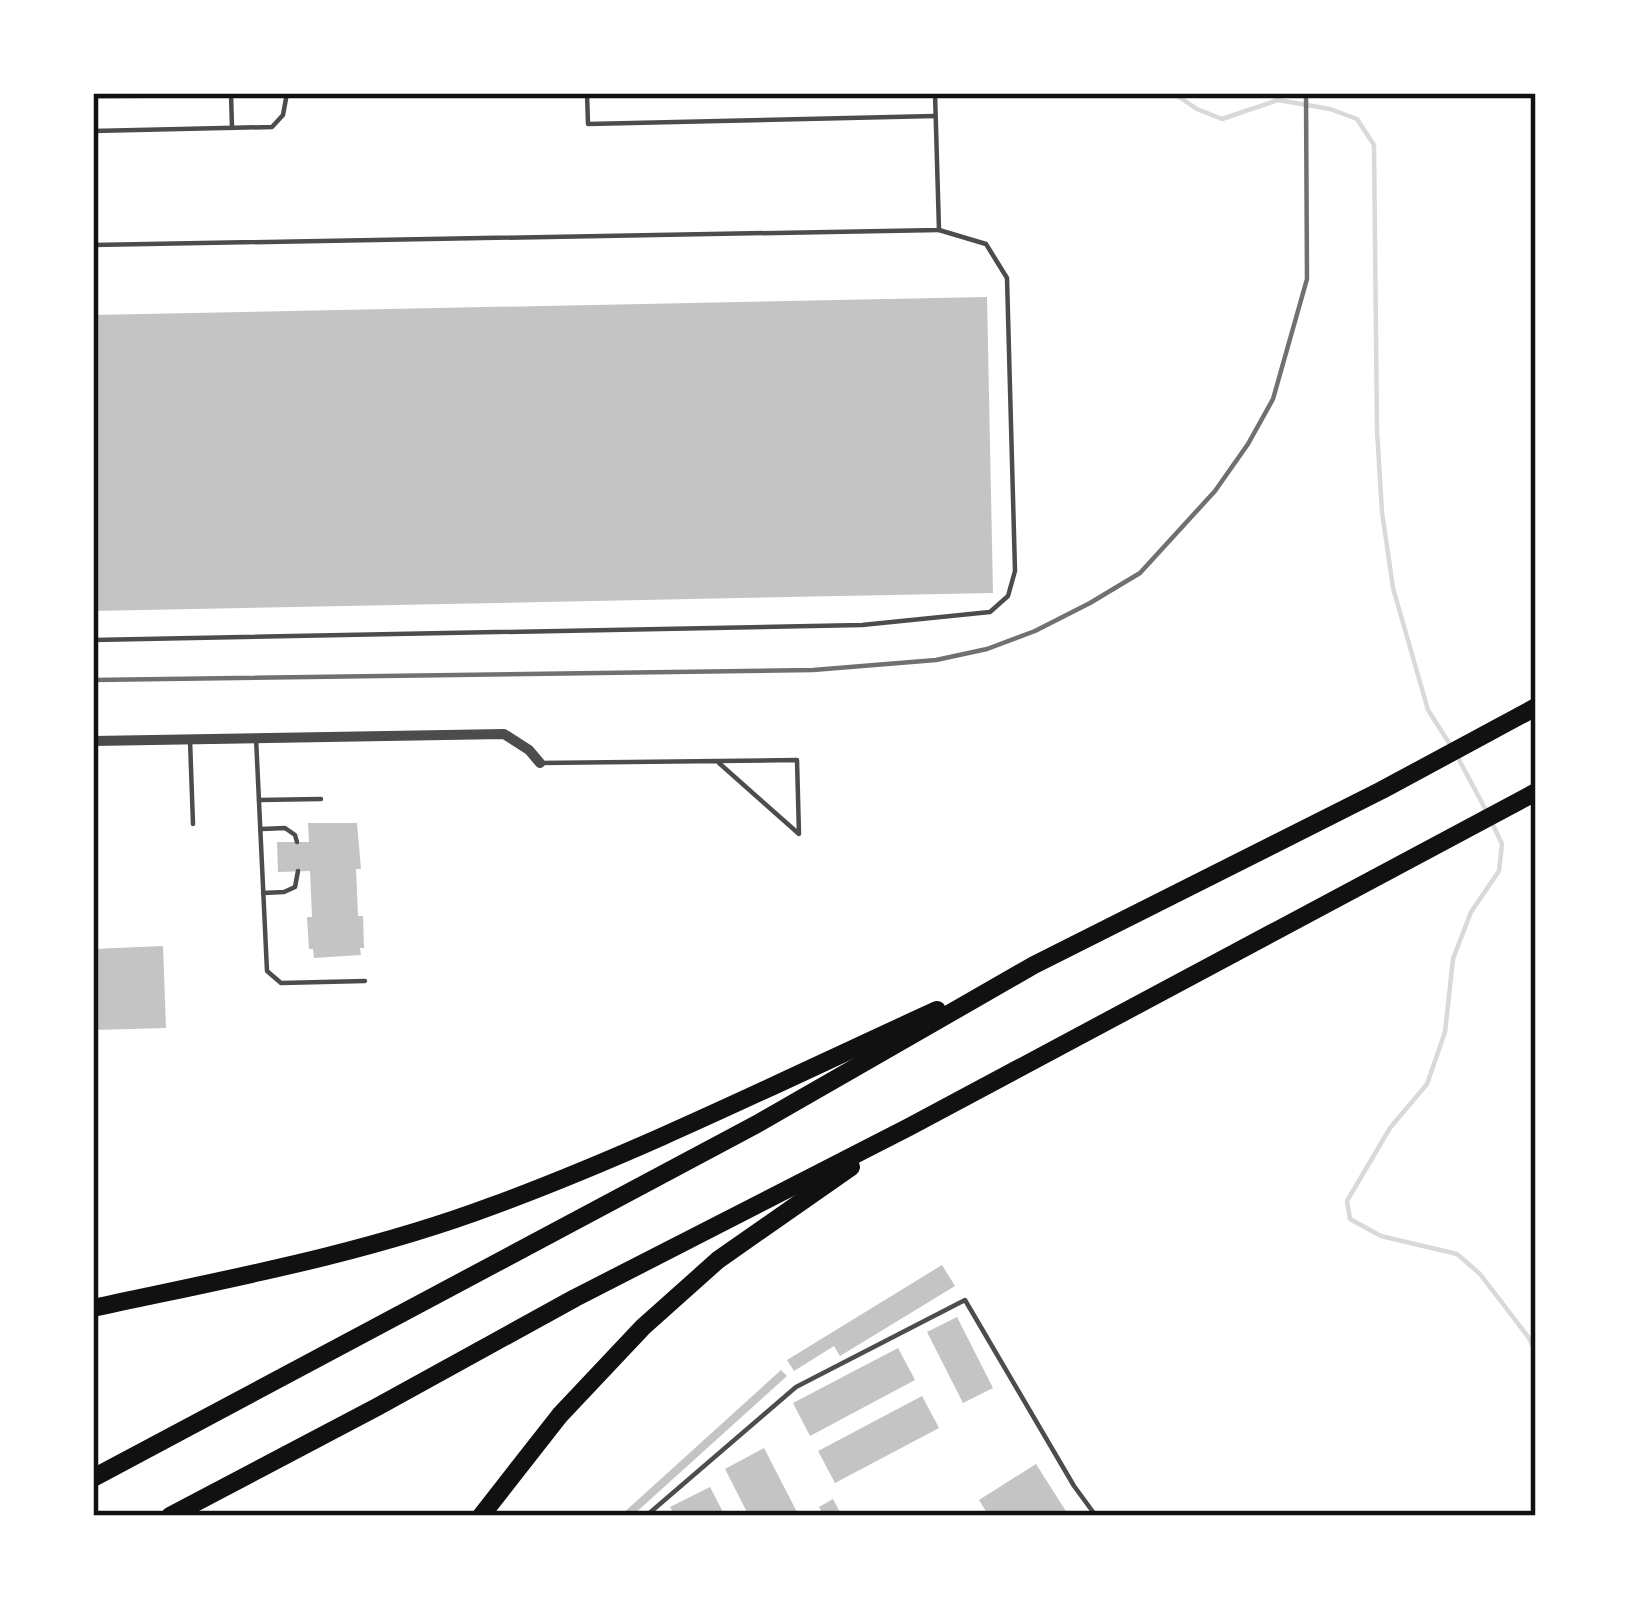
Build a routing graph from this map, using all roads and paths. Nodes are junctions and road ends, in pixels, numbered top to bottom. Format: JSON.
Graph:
{"nodes":[{"id":1,"x":231,"y":93,"type":"edge"},
{"id":2,"x":286,"y":93,"type":"edge"},
{"id":3,"x":587,"y":93,"type":"edge"},
{"id":4,"x":935,"y":93,"type":"edge"},
{"id":5,"x":935,"y":116,"type":"junction"},
{"id":6,"x":232,"y":128,"type":"junction"},
{"id":7,"x":93,"y":131,"type":"edge"},
{"id":8,"x":939,"y":230,"type":"junction"},
{"id":9,"x":93,"y":245,"type":"edge"},
{"id":10,"x":93,"y":640,"type":"edge"},
{"id":11,"x":1536,"y":707,"type":"edge"},
{"id":12,"x":256,"y":738,"type":"junction"},
{"id":13,"x":190,"y":740,"type":"junction"},
{"id":14,"x":93,"y":741,"type":"edge"},
{"id":15,"x":540,"y":763,"type":"joint"},
{"id":16,"x":719,"y":763,"type":"junction"},
{"id":17,"x":1536,"y":791,"type":"edge"},
{"id":18,"x":320,"y":799,"type":"dead end"},
{"id":19,"x":259,"y":800,"type":"junction"},
{"id":20,"x":193,"y":824,"type":"dead end"},
{"id":21,"x":260,"y":829,"type":"junction"},
{"id":22,"x":296,"y":842,"type":"dead end"},
{"id":23,"x":298,"y":872,"type":"dead end"},
{"id":24,"x":263,"y":893,"type":"junction"},
{"id":25,"x":1034,"y":965,"type":"junction"},
{"id":26,"x":365,"y":981,"type":"dead end"},
{"id":27,"x":909,"y":1127,"type":"junction"},
{"id":28,"x":93,"y":1308,"type":"edge"},
{"id":29,"x":93,"y":1478,"type":"edge"},
{"id":30,"x":170,"y":1516,"type":"edge"},
{"id":31,"x":481,"y":1516,"type":"edge"},
{"id":32,"x":646,"y":1516,"type":"edge"},
{"id":33,"x":1096,"y":1516,"type":"edge"}],
"edges":[{"from":1,"to":6,"type":"lane"},
{"from":2,"to":6,"type":"lane"},
{"from":3,"to":5,"type":"lane"},
{"from":4,"to":5,"type":"lane"},
{"from":5,"to":8,"type":"lane"},
{"from":6,"to":7,"type":"lane"},
{"from":8,"to":9,"type":"lane"},
{"from":8,"to":10,"type":"lane"},
{"from":11,"to":25,"type":"highway"},
{"from":12,"to":13,"type":"street"},
{"from":12,"to":15,"type":"street"},
{"from":12,"to":19,"type":"lane"},
{"from":13,"to":14,"type":"street"},
{"from":13,"to":20,"type":"lane"},
{"from":15,"to":16,"type":"lane"},
{"from":16,"to":16,"type":"lane"},
{"from":17,"to":27,"type":"highway"},
{"from":18,"to":19,"type":"lane"},
{"from":19,"to":21,"type":"lane"},
{"from":21,"to":22,"type":"lane"},
{"from":21,"to":24,"type":"lane"},
{"from":23,"to":24,"type":"lane"},
{"from":24,"to":26,"type":"lane"},
{"from":25,"to":28,"type":"highway"},
{"from":25,"to":29,"type":"highway"},
{"from":27,"to":30,"type":"highway"},
{"from":27,"to":31,"type":"highway"},
{"from":32,"to":33,"type":"lane"}]}
